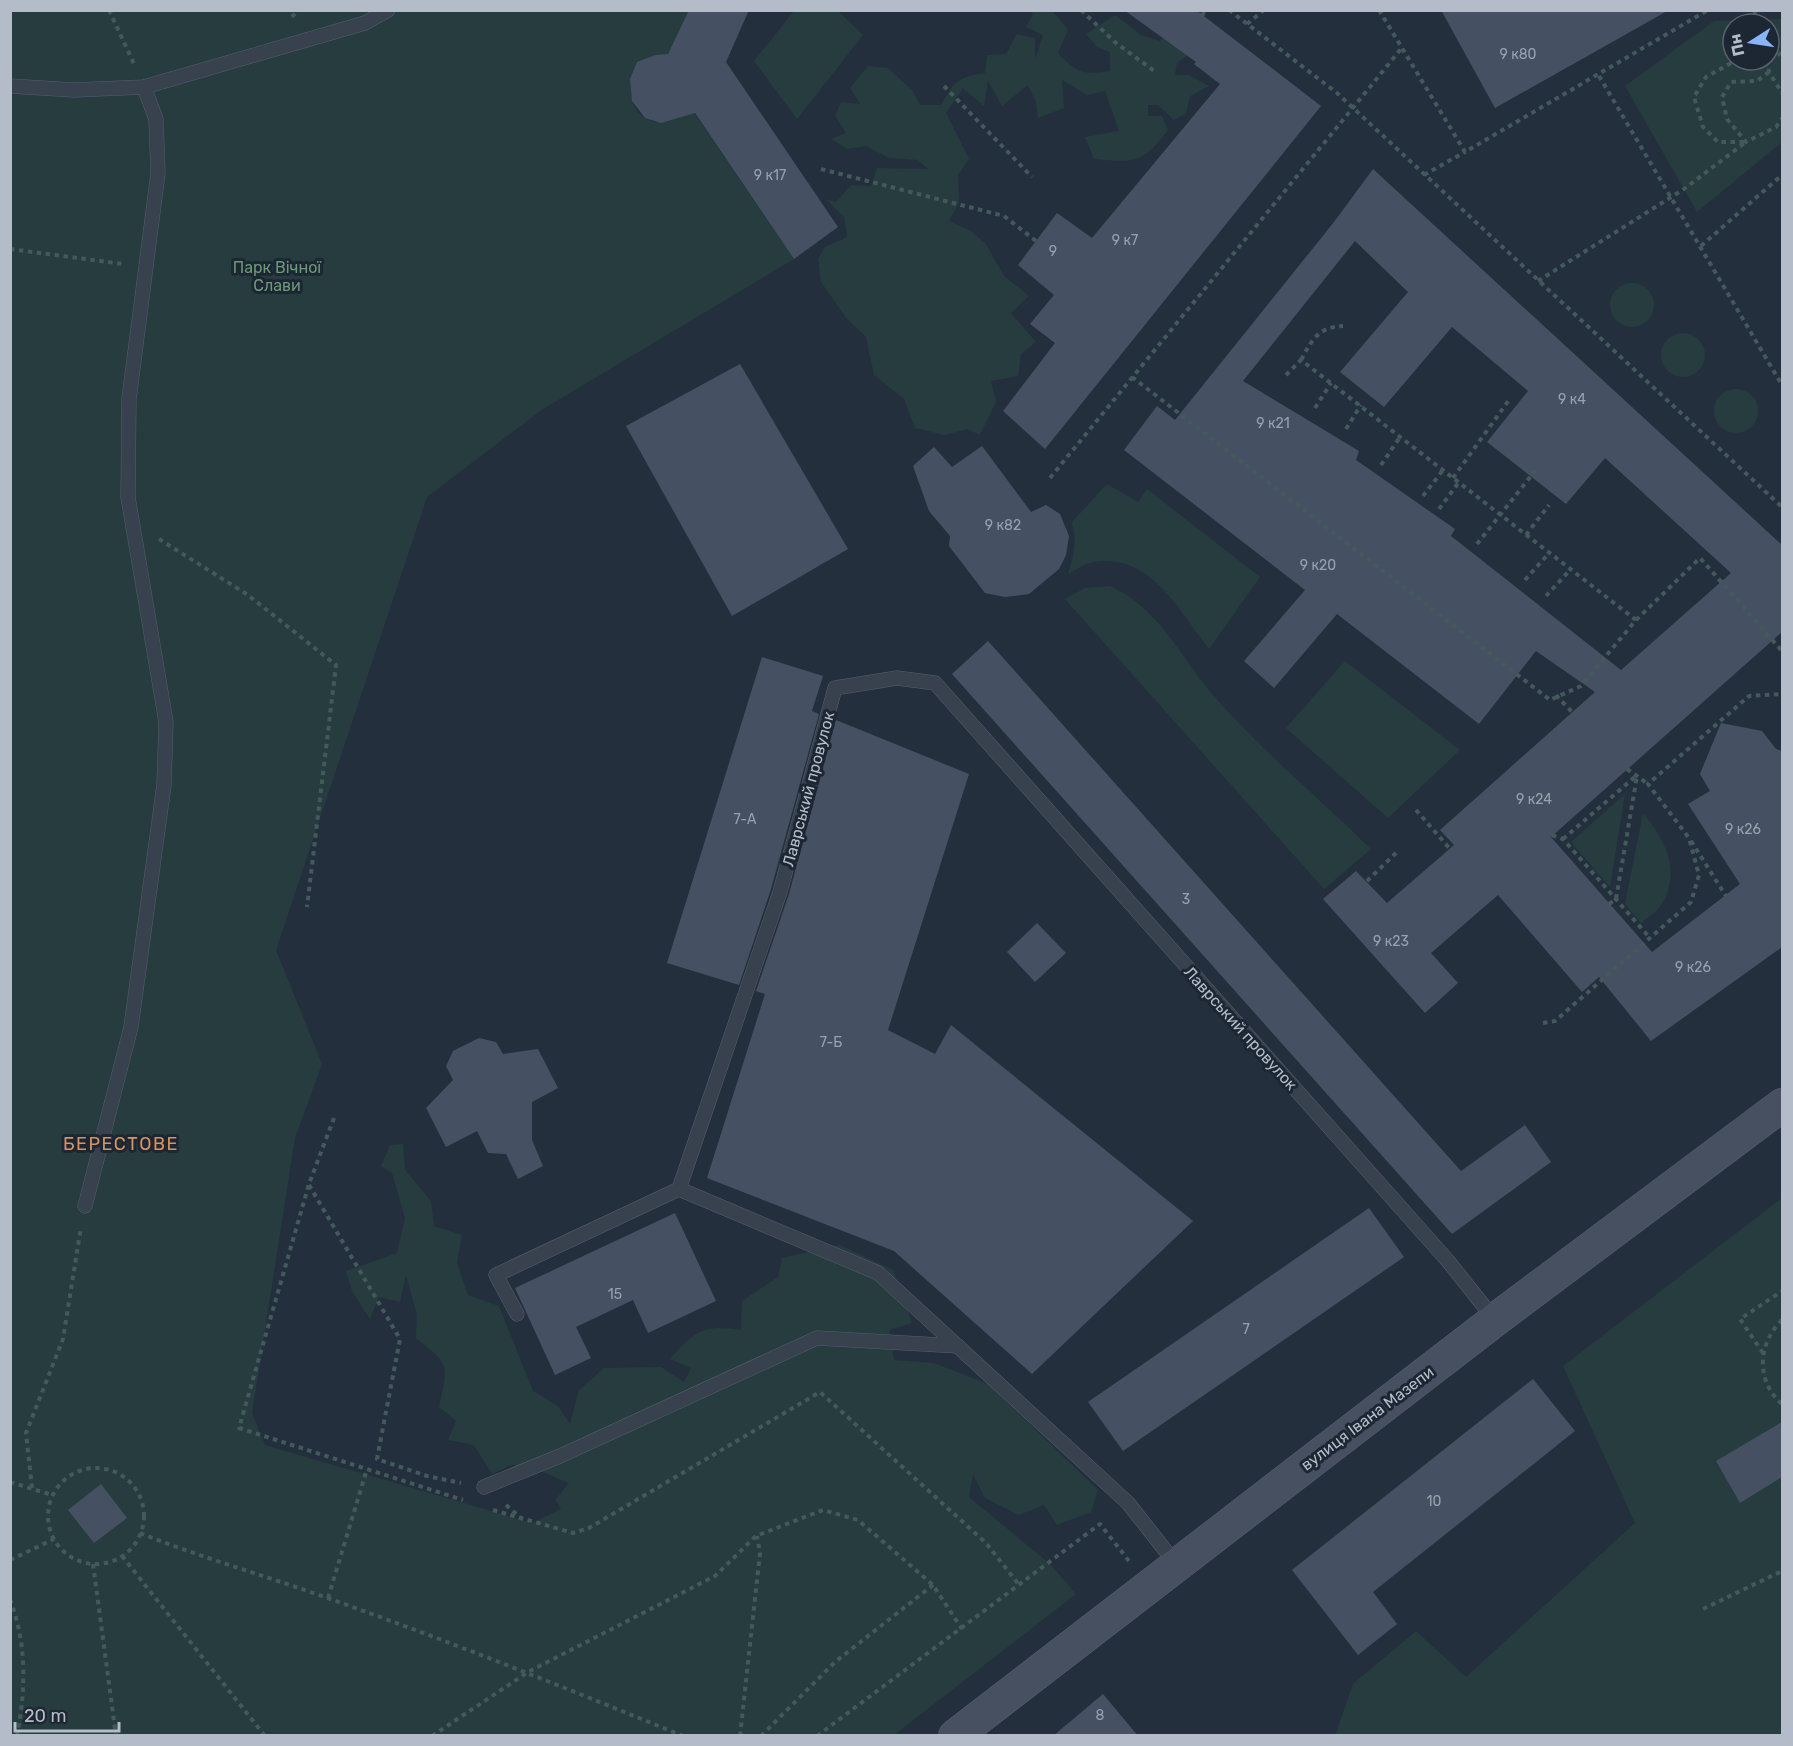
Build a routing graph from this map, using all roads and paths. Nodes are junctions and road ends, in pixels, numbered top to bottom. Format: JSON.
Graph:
{"nodes":[{"id":1,"x":110,"y":10,"type":"edge"},
{"id":2,"x":387,"y":10,"type":"edge"},
{"id":3,"x":1081,"y":10,"type":"edge"},
{"id":4,"x":1205,"y":10,"type":"edge"},
{"id":5,"x":1230,"y":10,"type":"edge"},
{"id":6,"x":1264,"y":10,"type":"edge"},
{"id":7,"x":1378,"y":10,"type":"edge"},
{"id":8,"x":1708,"y":10,"type":"edge"},
{"id":9,"x":1202,"y":16,"type":"dead end"},
{"id":10,"x":1247,"y":24,"type":"junction"},
{"id":11,"x":1401,"y":49,"type":"junction"},
{"id":12,"x":1721,"y":69,"type":"edge"},
{"id":13,"x":1769,"y":72,"type":"joint"},
{"id":14,"x":1157,"y":73,"type":"dead end"},
{"id":15,"x":1599,"y":76,"type":"junction"},
{"id":16,"x":10,"y":86,"type":"edge"},
{"id":17,"x":944,"y":86,"type":"dead end"},
{"id":18,"x":144,"y":87,"type":"junction"},
{"id":19,"x":1782,"y":93,"type":"edge"},
{"id":20,"x":1352,"y":108,"type":"junction"},
{"id":21,"x":1782,"y":118,"type":"edge"},
{"id":22,"x":1746,"y":142,"type":"junction"},
{"id":23,"x":1465,"y":152,"type":"junction"},
{"id":24,"x":821,"y":169,"type":"dead end"},
{"id":25,"x":1424,"y":175,"type":"junction"},
{"id":26,"x":1782,"y":175,"type":"edge"},
{"id":27,"x":1032,"y":177,"type":"dead end"},
{"id":28,"x":1671,"y":196,"type":"junction"},
{"id":29,"x":1036,"y":241,"type":"dead end"},
{"id":30,"x":1701,"y":246,"type":"junction"},
{"id":31,"x":10,"y":249,"type":"edge"},
{"id":32,"x":145,"y":266,"type":"junction"},
{"id":33,"x":1538,"y":281,"type":"junction"},
{"id":34,"x":1342,"y":326,"type":"dead end"},
{"id":35,"x":1301,"y":360,"type":"junction"},
{"id":36,"x":1285,"y":376,"type":"dead end"},
{"id":37,"x":1132,"y":377,"type":"junction"},
{"id":38,"x":1782,"y":382,"type":"edge"},
{"id":39,"x":1331,"y":383,"type":"junction"},
{"id":40,"x":1509,"y":400,"type":"dead end"},
{"id":41,"x":1361,"y":405,"type":"junction"},
{"id":42,"x":1314,"y":408,"type":"dead end"},
{"id":43,"x":1346,"y":429,"type":"dead end"},
{"id":44,"x":1400,"y":437,"type":"junction"},
{"id":45,"x":1382,"y":465,"type":"dead end"},
{"id":46,"x":1443,"y":470,"type":"junction"},
{"id":47,"x":1535,"y":471,"type":"dead end"},
{"id":48,"x":1050,"y":478,"type":"dead end"},
{"id":49,"x":1453,"y":478,"type":"junction"},
{"id":50,"x":1459,"y":482,"type":"junction"},
{"id":51,"x":1423,"y":496,"type":"dead end"},
{"id":52,"x":1549,"y":505,"type":"dead end"},
{"id":53,"x":1782,"y":507,"type":"edge"},
{"id":54,"x":1439,"y":509,"type":"dead end"},
{"id":55,"x":1500,"y":515,"type":"junction"},
{"id":56,"x":133,"y":522,"type":"junction"},
{"id":57,"x":1526,"y":535,"type":"junction"},
{"id":58,"x":1477,"y":544,"type":"dead end"},
{"id":59,"x":1549,"y":553,"type":"junction"},
{"id":60,"x":1570,"y":570,"type":"junction"},
{"id":61,"x":1525,"y":580,"type":"dead end"},
{"id":62,"x":1546,"y":596,"type":"dead end"},
{"id":63,"x":1636,"y":620,"type":"junction"},
{"id":64,"x":1782,"y":651,"type":"edge"},
{"id":65,"x":1782,"y":694,"type":"edge"},
{"id":66,"x":1556,"y":695,"type":"junction"},
{"id":67,"x":1572,"y":712,"type":"dead end"},
{"id":68,"x":1627,"y":769,"type":"dead end"},
{"id":69,"x":1636,"y":776,"type":"junction"},
{"id":70,"x":1648,"y":784,"type":"junction"},
{"id":71,"x":1416,"y":810,"type":"dead end"},
{"id":72,"x":1552,"y":835,"type":"dead end"},
{"id":73,"x":1689,"y":838,"type":"junction"},
{"id":74,"x":1563,"y":839,"type":"junction"},
{"id":75,"x":1450,"y":849,"type":"dead end"},
{"id":76,"x":1396,"y":853,"type":"dead end"},
{"id":77,"x":1367,"y":881,"type":"dead end"},
{"id":78,"x":1726,"y":896,"type":"dead end"},
{"id":79,"x":1616,"y":899,"type":"junction"},
{"id":80,"x":1609,"y":904,"type":"dead end"},
{"id":81,"x":307,"y":907,"type":"dead end"},
{"id":82,"x":1650,"y":938,"type":"junction"},
{"id":83,"x":1543,"y":1023,"type":"dead end"},
{"id":84,"x":1782,"y":1105,"type":"edge"},
{"id":85,"x":334,"y":1118,"type":"dead end"},
{"id":86,"x":309,"y":1184,"type":"junction"},
{"id":87,"x":679,"y":1189,"type":"junction"},
{"id":88,"x":85,"y":1206,"type":"joint"},
{"id":89,"x":1782,"y":1291,"type":"edge"},
{"id":90,"x":517,"y":1314,"type":"dead end"},
{"id":91,"x":1495,"y":1320,"type":"junction"},
{"id":92,"x":1782,"y":1320,"type":"edge"},
{"id":93,"x":958,"y":1346,"type":"junction"},
{"id":94,"x":1763,"y":1353,"type":"junction"},
{"id":95,"x":1782,"y":1404,"type":"edge"},
{"id":96,"x":367,"y":1469,"type":"junction"},
{"id":97,"x":10,"y":1482,"type":"edge"},
{"id":98,"x":484,"y":1487,"type":"junction"},
{"id":99,"x":32,"y":1488,"type":"junction"},
{"id":100,"x":52,"y":1496,"type":"junction"},
{"id":101,"x":467,"y":1501,"type":"dead end"},
{"id":102,"x":489,"y":1509,"type":"dead end"},
{"id":103,"x":522,"y":1519,"type":"junction"},
{"id":104,"x":140,"y":1533,"type":"junction"},
{"id":105,"x":756,"y":1536,"type":"junction"},
{"id":106,"x":54,"y":1539,"type":"junction"},
{"id":107,"x":122,"y":1556,"type":"junction"},
{"id":108,"x":10,"y":1560,"type":"edge"},
{"id":109,"x":93,"y":1564,"type":"junction"},
{"id":110,"x":1176,"y":1564,"type":"junction"},
{"id":111,"x":1782,"y":1571,"type":"edge"},
{"id":112,"x":933,"y":1585,"type":"junction"},
{"id":113,"x":1020,"y":1586,"type":"junction"},
{"id":114,"x":1148,"y":1586,"type":"junction"},
{"id":115,"x":328,"y":1598,"type":"junction"},
{"id":116,"x":10,"y":1599,"type":"edge"},
{"id":117,"x":1703,"y":1609,"type":"dead end"},
{"id":118,"x":962,"y":1629,"type":"junction"},
{"id":119,"x":528,"y":1672,"type":"junction"},
{"id":120,"x":17,"y":1736,"type":"edge"},
{"id":121,"x":116,"y":1736,"type":"edge"},
{"id":122,"x":265,"y":1736,"type":"edge"},
{"id":123,"x":432,"y":1736,"type":"edge"},
{"id":124,"x":683,"y":1736,"type":"edge"},
{"id":125,"x":740,"y":1736,"type":"edge"},
{"id":126,"x":760,"y":1736,"type":"edge"},
{"id":127,"x":817,"y":1736,"type":"edge"},
{"id":128,"x":955,"y":1736,"type":"edge"}],
"edges":[{"from":1,"to":18,"type":"path"},
{"from":2,"to":18,"type":"lane"},
{"from":3,"to":14,"type":"path"},
{"from":4,"to":9,"type":"path"},
{"from":5,"to":10,"type":"path"},
{"from":6,"to":10,"type":"path"},
{"from":7,"to":11,"type":"path"},
{"from":8,"to":15,"type":"path"},
{"from":10,"to":20,"type":"path"},
{"from":11,"to":20,"type":"path"},
{"from":11,"to":23,"type":"path"},
{"from":12,"to":22,"type":"path"},
{"from":13,"to":19,"type":"path"},
{"from":13,"to":22,"type":"path"},
{"from":15,"to":23,"type":"path"},
{"from":15,"to":28,"type":"path"},
{"from":16,"to":18,"type":"lane"},
{"from":17,"to":27,"type":"path"},
{"from":18,"to":32,"type":"lane"},
{"from":20,"to":25,"type":"path"},
{"from":20,"to":37,"type":"path"},
{"from":21,"to":22,"type":"path"},
{"from":22,"to":28,"type":"path"},
{"from":23,"to":25,"type":"path"},
{"from":24,"to":29,"type":"path"},
{"from":25,"to":33,"type":"path"},
{"from":26,"to":30,"type":"path"},
{"from":28,"to":30,"type":"path"},
{"from":28,"to":33,"type":"path"},
{"from":30,"to":38,"type":"path"},
{"from":31,"to":32,"type":"path"},
{"from":32,"to":56,"type":"lane"},
{"from":33,"to":53,"type":"path"},
{"from":34,"to":35,"type":"path"},
{"from":35,"to":36,"type":"path"},
{"from":35,"to":39,"type":"path"},
{"from":37,"to":48,"type":"path"},
{"from":37,"to":66,"type":"path"},
{"from":39,"to":41,"type":"path"},
{"from":39,"to":42,"type":"path"},
{"from":40,"to":49,"type":"path"},
{"from":41,"to":43,"type":"path"},
{"from":41,"to":44,"type":"path"},
{"from":44,"to":45,"type":"path"},
{"from":44,"to":46,"type":"path"},
{"from":46,"to":49,"type":"path"},
{"from":46,"to":51,"type":"path"},
{"from":47,"to":55,"type":"path"},
{"from":49,"to":50,"type":"path"},
{"from":50,"to":54,"type":"path"},
{"from":50,"to":55,"type":"path"},
{"from":52,"to":57,"type":"path"},
{"from":55,"to":57,"type":"path"},
{"from":55,"to":58,"type":"path"},
{"from":56,"to":81,"type":"path"},
{"from":56,"to":88,"type":"lane"},
{"from":57,"to":59,"type":"path"},
{"from":59,"to":60,"type":"path"},
{"from":59,"to":61,"type":"path"},
{"from":60,"to":62,"type":"path"},
{"from":60,"to":63,"type":"path"},
{"from":63,"to":64,"type":"path"},
{"from":63,"to":66,"type":"path"},
{"from":65,"to":70,"type":"path"},
{"from":66,"to":67,"type":"path"},
{"from":68,"to":69,"type":"path"},
{"from":69,"to":70,"type":"path"},
{"from":69,"to":74,"type":"path"},
{"from":69,"to":79,"type":"path"},
{"from":70,"to":73,"type":"path"},
{"from":71,"to":75,"type":"path"},
{"from":72,"to":74,"type":"path"},
{"from":73,"to":78,"type":"path"},
{"from":73,"to":82,"type":"path"},
{"from":74,"to":79,"type":"path"},
{"from":76,"to":77,"type":"path"},
{"from":79,"to":80,"type":"path"},
{"from":79,"to":82,"type":"path"},
{"from":82,"to":83,"type":"path"},
{"from":84,"to":91,"type":"main road","name":"вулиця Івана Мазепи"},
{"from":85,"to":86,"type":"path"},
{"from":86,"to":96,"type":"path"},
{"from":86,"to":98,"type":"path"},
{"from":87,"to":90,"type":"lane"},
{"from":87,"to":91,"type":"lane","name":"Лаврський провулок"},
{"from":87,"to":93,"type":"lane"},
{"from":88,"to":99,"type":"path"},
{"from":89,"to":94,"type":"path"},
{"from":91,"to":110,"type":"main road","name":"вулиця Івана Мазепи"},
{"from":92,"to":94,"type":"path"},
{"from":93,"to":98,"type":"lane"},
{"from":93,"to":110,"type":"lane"},
{"from":94,"to":95,"type":"path"},
{"from":96,"to":101,"type":"path"},
{"from":96,"to":115,"type":"path"},
{"from":97,"to":99,"type":"path"},
{"from":98,"to":103,"type":"path"},
{"from":99,"to":100,"type":"path"},
{"from":100,"to":104,"type":"path"},
{"from":100,"to":106,"type":"path"},
{"from":102,"to":103,"type":"path"},
{"from":103,"to":113,"type":"path"},
{"from":104,"to":107,"type":"path"},
{"from":104,"to":115,"type":"path"},
{"from":105,"to":112,"type":"path"},
{"from":105,"to":119,"type":"path"},
{"from":105,"to":125,"type":"path"},
{"from":106,"to":108,"type":"path"},
{"from":106,"to":109,"type":"path"},
{"from":107,"to":109,"type":"path"},
{"from":107,"to":122,"type":"path"},
{"from":109,"to":121,"type":"path"},
{"from":110,"to":114,"type":"main road","name":"вулиця Івана Мазепи"},
{"from":111,"to":117,"type":"path"},
{"from":112,"to":118,"type":"path"},
{"from":112,"to":126,"type":"path"},
{"from":113,"to":114,"type":"path"},
{"from":113,"to":118,"type":"path"},
{"from":114,"to":128,"type":"main road","name":"вулиця Івана Мазепи"},
{"from":115,"to":119,"type":"path"},
{"from":116,"to":120,"type":"path"},
{"from":118,"to":127,"type":"path"},
{"from":119,"to":123,"type":"path"},
{"from":119,"to":124,"type":"path"}]}
